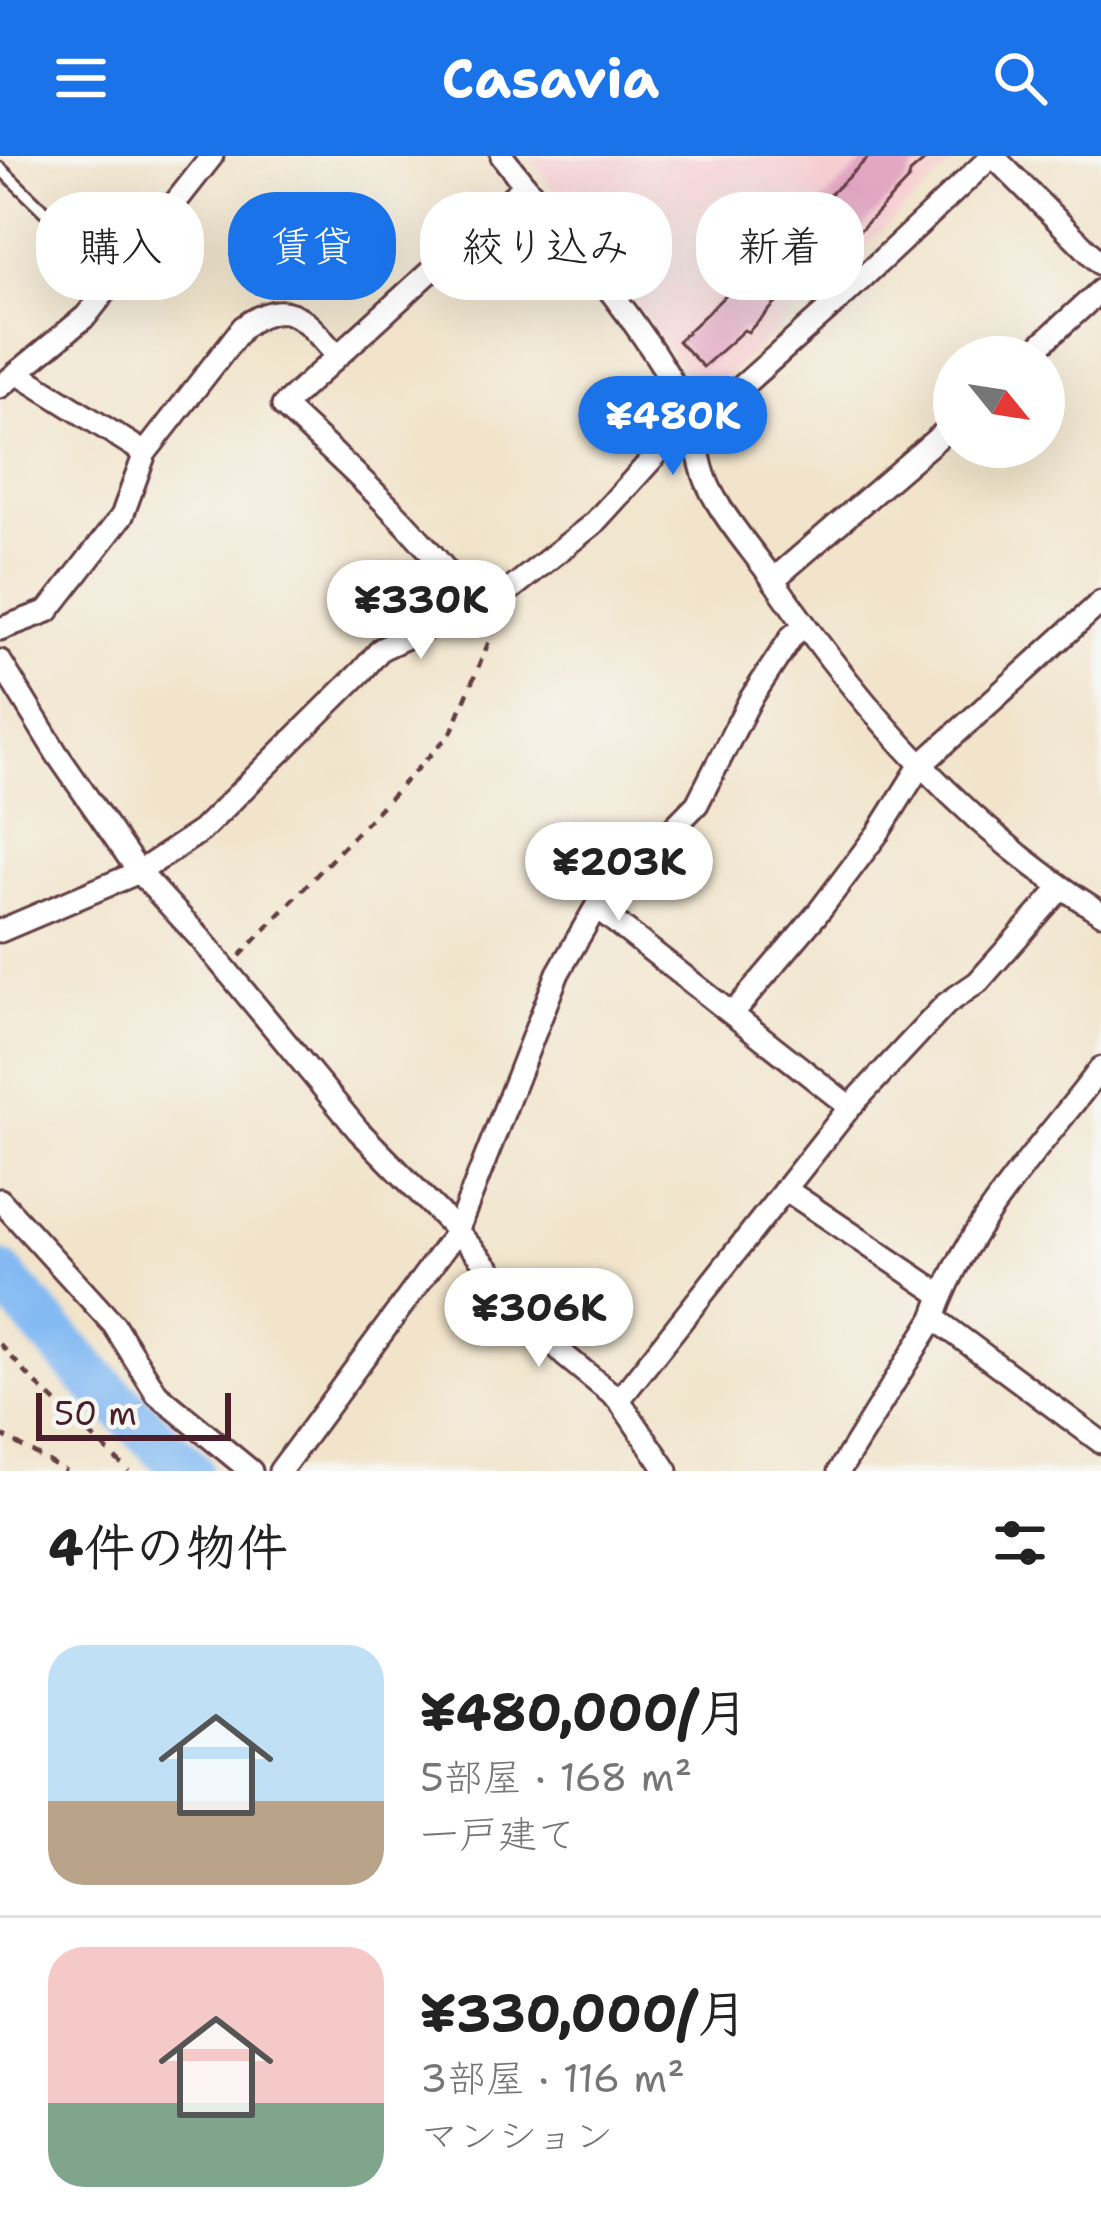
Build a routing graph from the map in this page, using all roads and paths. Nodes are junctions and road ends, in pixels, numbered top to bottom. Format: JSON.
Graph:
{"nodes":[{"id":1,"x":212,"y":156,"type":"edge"},
{"id":2,"x":502,"y":156,"type":"edge"},
{"id":3,"x":993,"y":156,"type":"edge"},
{"id":4,"x":0,"y":169,"type":"edge"},
{"id":5,"x":525,"y":185,"type":"junction"},
{"id":6,"x":184,"y":192,"type":"edge"},
{"id":7,"x":36,"y":204,"type":"edge"},
{"id":8,"x":1101,"y":265,"type":"edge"},
{"id":9,"x":1101,"y":290,"type":"edge"},
{"id":10,"x":99,"y":300,"type":"edge"},
{"id":11,"x":1050,"y":336,"type":"edge"},
{"id":12,"x":337,"y":356,"type":"junction"},
{"id":13,"x":9,"y":380,"type":"edge"},
{"id":14,"x":693,"y":430,"type":"junction"},
{"id":15,"x":933,"y":442,"type":"edge"},
{"id":16,"x":145,"y":452,"type":"junction"},
{"id":17,"x":773,"y":580,"type":"junction"},
{"id":18,"x":511,"y":589,"type":"junction"},
{"id":19,"x":1101,"y":602,"type":"edge"},
{"id":20,"x":473,"y":607,"type":"junction"},
{"id":21,"x":804,"y":626,"type":"junction"},
{"id":22,"x":0,"y":629,"type":"edge"},
{"id":23,"x":0,"y":661,"type":"edge"},
{"id":24,"x":920,"y":766,"type":"junction"},
{"id":25,"x":139,"y":872,"type":"junction"},
{"id":26,"x":1061,"y":888,"type":"junction"},
{"id":27,"x":596,"y":907,"type":"junction"},
{"id":28,"x":1101,"y":913,"type":"edge"},
{"id":29,"x":0,"y":932,"type":"edge"},
{"id":30,"x":226,"y":970,"type":"junction"},
{"id":31,"x":734,"y":1013,"type":"junction"},
{"id":32,"x":1101,"y":1068,"type":"edge"},
{"id":33,"x":850,"y":1107,"type":"junction"},
{"id":34,"x":784,"y":1189,"type":"junction"},
{"id":35,"x":0,"y":1200,"type":"edge"},
{"id":36,"x":457,"y":1231,"type":"junction"},
{"id":37,"x":942,"y":1295,"type":"junction"},
{"id":38,"x":934,"y":1318,"type":"junction"},
{"id":39,"x":0,"y":1344,"type":"edge"},
{"id":40,"x":619,"y":1400,"type":"junction"},
{"id":41,"x":0,"y":1434,"type":"edge"},
{"id":42,"x":1101,"y":1442,"type":"edge"},
{"id":43,"x":66,"y":1471,"type":"edge"},
{"id":44,"x":129,"y":1471,"type":"edge"},
{"id":45,"x":250,"y":1471,"type":"edge"},
{"id":46,"x":280,"y":1471,"type":"edge"},
{"id":47,"x":667,"y":1471,"type":"edge"},
{"id":48,"x":838,"y":1471,"type":"edge"}],
"edges":[{"from":1,"to":6,"type":"street"},
{"from":2,"to":5,"type":"street"},
{"from":3,"to":8,"type":"street"},
{"from":3,"to":14,"type":"street"},
{"from":4,"to":7,"type":"lane"},
{"from":5,"to":12,"type":"street"},
{"from":5,"to":14,"type":"street"},
{"from":9,"to":11,"type":"street"},
{"from":10,"to":13,"type":"street"},
{"from":12,"to":16,"type":"street"},
{"from":12,"to":20,"type":"street"},
{"from":13,"to":16,"type":"street"},
{"from":14,"to":17,"type":"street"},
{"from":14,"to":18,"type":"street"},
{"from":15,"to":17,"type":"street"},
{"from":16,"to":22,"type":"street"},
{"from":17,"to":21,"type":"street"},
{"from":18,"to":20,"type":"street"},
{"from":18,"to":30,"type":"path"},
{"from":19,"to":24,"type":"street"},
{"from":20,"to":25,"type":"street"},
{"from":21,"to":24,"type":"street"},
{"from":21,"to":27,"type":"street"},
{"from":23,"to":25,"type":"street"},
{"from":24,"to":26,"type":"street"},
{"from":24,"to":31,"type":"street"},
{"from":25,"to":29,"type":"street"},
{"from":25,"to":30,"type":"street"},
{"from":26,"to":28,"type":"street"},
{"from":26,"to":33,"type":"street"},
{"from":27,"to":31,"type":"street"},
{"from":27,"to":36,"type":"street"},
{"from":30,"to":36,"type":"street"},
{"from":31,"to":33,"type":"street"},
{"from":32,"to":37,"type":"street"},
{"from":33,"to":34,"type":"street"},
{"from":34,"to":37,"type":"street"},
{"from":34,"to":40,"type":"street"},
{"from":35,"to":45,"type":"street"},
{"from":36,"to":40,"type":"street"},
{"from":36,"to":46,"type":"street"},
{"from":37,"to":38,"type":"street"},
{"from":38,"to":42,"type":"street"},
{"from":38,"to":48,"type":"street"},
{"from":39,"to":44,"type":"path"},
{"from":40,"to":47,"type":"street"},
{"from":41,"to":43,"type":"path"}]}
